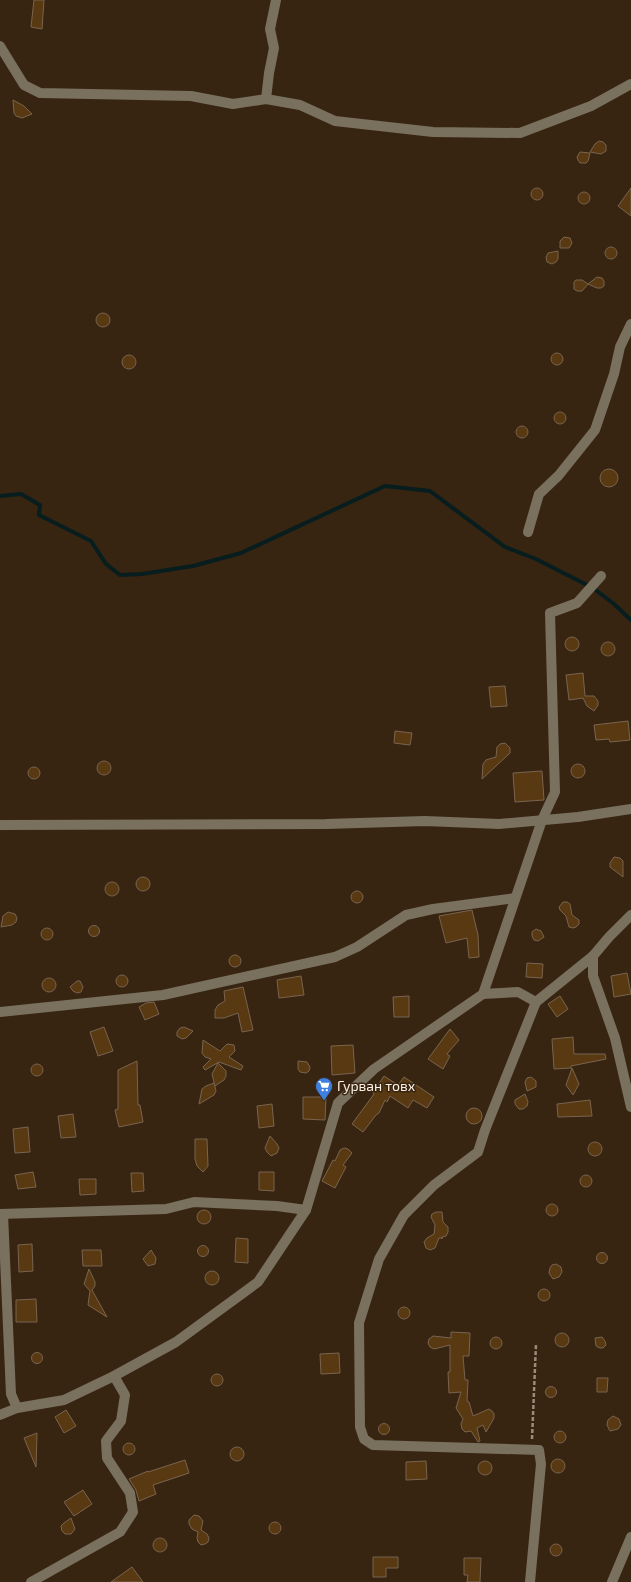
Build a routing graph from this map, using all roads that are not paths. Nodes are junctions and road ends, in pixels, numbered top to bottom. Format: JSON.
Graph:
{"nodes":[{"id":1,"x":276,"y":0,"type":"edge"},
{"id":2,"x":0,"y":46,"type":"edge"},
{"id":3,"x":631,"y":84,"type":"edge"},
{"id":4,"x":266,"y":99,"type":"junction"},
{"id":5,"x":631,"y":324,"type":"edge"},
{"id":6,"x":528,"y":532,"type":"dead end"},
{"id":7,"x":599,"y":578,"type":"dead end"},
{"id":8,"x":631,"y":809,"type":"edge"},
{"id":9,"x":542,"y":820,"type":"junction"},
{"id":10,"x":0,"y":825,"type":"edge"},
{"id":11,"x":515,"y":898,"type":"junction"},
{"id":12,"x":631,"y":916,"type":"edge"},
{"id":13,"x":593,"y":956,"type":"junction"},
{"id":14,"x":482,"y":994,"type":"junction"},
{"id":15,"x":536,"y":1002,"type":"junction"},
{"id":16,"x":0,"y":1012,"type":"edge"},
{"id":17,"x":631,"y":1107,"type":"edge"},
{"id":18,"x":306,"y":1210,"type":"junction"},
{"id":19,"x":1,"y":1214,"type":"edge"},
{"id":20,"x":114,"y":1376,"type":"junction"},
{"id":21,"x":18,"y":1408,"type":"junction"},
{"id":22,"x":0,"y":1415,"type":"edge"},
{"id":23,"x":631,"y":1537,"type":"edge"},
{"id":24,"x":31,"y":1582,"type":"edge"},
{"id":25,"x":530,"y":1582,"type":"edge"},
{"id":26,"x":612,"y":1582,"type":"edge"}],
"edges":[{"from":1,"to":4,"type":"street"},
{"from":2,"to":4,"type":"street"},
{"from":3,"to":4,"type":"street"},
{"from":5,"to":6,"type":"street"},
{"from":7,"to":9,"type":"street"},
{"from":8,"to":9,"type":"street"},
{"from":9,"to":10,"type":"street"},
{"from":9,"to":11,"type":"street"},
{"from":11,"to":14,"type":"street"},
{"from":11,"to":16,"type":"street"},
{"from":12,"to":13,"type":"street"},
{"from":13,"to":15,"type":"street"},
{"from":13,"to":17,"type":"street"},
{"from":14,"to":15,"type":"street"},
{"from":14,"to":18,"type":"street"},
{"from":15,"to":25,"type":"street"},
{"from":18,"to":19,"type":"street"},
{"from":18,"to":20,"type":"street"},
{"from":19,"to":21,"type":"street"},
{"from":20,"to":21,"type":"street"},
{"from":20,"to":24,"type":"street"},
{"from":21,"to":22,"type":"street"},
{"from":23,"to":26,"type":"street"}]}
